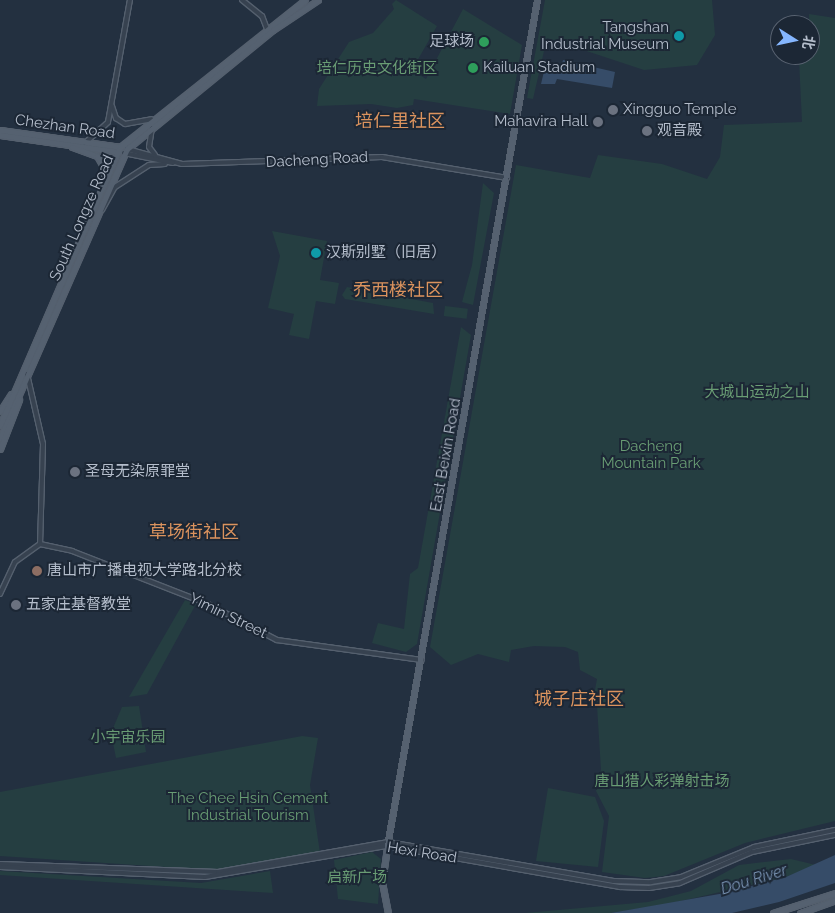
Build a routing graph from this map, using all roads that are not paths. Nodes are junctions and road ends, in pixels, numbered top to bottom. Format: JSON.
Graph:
{"nodes":[{"id":1,"x":130,"y":0,"type":"edge"},
{"id":2,"x":242,"y":0,"type":"edge"},
{"id":3,"x":305,"y":0,"type":"edge"},
{"id":4,"x":318,"y":0,"type":"edge"},
{"id":5,"x":537,"y":0,"type":"edge"},
{"id":6,"x":268,"y":31,"type":"junction"},
{"id":7,"x":112,"y":106,"type":"junction"},
{"id":8,"x":152,"y":118,"type":"junction"},
{"id":9,"x":153,"y":125,"type":"junction"},
{"id":10,"x":0,"y":130,"type":"edge"},
{"id":11,"x":0,"y":136,"type":"edge"},
{"id":12,"x":85,"y":143,"type":"junction"},
{"id":13,"x":72,"y":146,"type":"junction"},
{"id":14,"x":119,"y":149,"type":"junction"},
{"id":15,"x":126,"y":151,"type":"junction"},
{"id":16,"x":171,"y":162,"type":"junction"},
{"id":17,"x":165,"y":164,"type":"junction"},
{"id":18,"x":507,"y":178,"type":"junction"},
{"id":19,"x":104,"y":188,"type":"junction"},
{"id":20,"x":96,"y":217,"type":"junction"},
{"id":21,"x":26,"y":373,"type":"junction"},
{"id":22,"x":13,"y":392,"type":"junction"},
{"id":23,"x":20,"y":395,"type":"junction"},
{"id":24,"x":0,"y":411,"type":"edge"},
{"id":25,"x":0,"y":425,"type":"edge"},
{"id":26,"x":0,"y":438,"type":"edge"},
{"id":27,"x":0,"y":450,"type":"edge"},
{"id":28,"x":40,"y":544,"type":"junction"},
{"id":29,"x":0,"y":594,"type":"edge"},
{"id":30,"x":422,"y":660,"type":"junction"},
{"id":31,"x":835,"y":830,"type":"edge"},
{"id":32,"x":835,"y":834,"type":"edge"},
{"id":33,"x":388,"y":844,"type":"junction"},
{"id":34,"x":0,"y":865,"type":"edge"},
{"id":35,"x":835,"y":893,"type":"edge"},
{"id":36,"x":835,"y":900,"type":"edge"},
{"id":37,"x":388,"y":913,"type":"edge"},
{"id":38,"x":773,"y":913,"type":"edge"},
{"id":39,"x":800,"y":913,"type":"edge"}],
"edges":[{"from":1,"to":7,"type":"street"},
{"from":2,"to":6,"type":"street"},
{"from":3,"to":6,"type":"main road","name":"South Longze Road"},
{"from":4,"to":6,"type":"main road","name":"South Longze Road"},
{"from":5,"to":18,"type":"main road","name":"East Beixin Road"},
{"from":6,"to":8,"type":"main road","name":"South Longze Road"},
{"from":6,"to":9,"type":"main road","name":"South Longze Road"},
{"from":7,"to":8,"type":"street"},
{"from":7,"to":12,"type":"street"},
{"from":8,"to":14,"type":"main road","name":"South Longze Road"},
{"from":9,"to":15,"type":"main road","name":"South Longze Road"},
{"from":9,"to":16,"type":"street"},
{"from":10,"to":12,"type":"main road","name":"Chezhan Road"},
{"from":11,"to":13,"type":"main road","name":"Chezhan Road"},
{"from":12,"to":14,"type":"main road","name":"Chezhan Road"},
{"from":13,"to":14,"type":"main road","name":"Chezhan Road"},
{"from":13,"to":19,"type":"main road"},
{"from":14,"to":15,"type":"main road","name":"Chezhan Road"},
{"from":14,"to":19,"type":"main road","name":"South Longze Road"},
{"from":15,"to":16,"type":"street","name":"Dacheng Road"},
{"from":15,"to":17,"type":"street"},
{"from":15,"to":20,"type":"main road","name":"South Longze Road"},
{"from":16,"to":17,"type":"street"},
{"from":16,"to":18,"type":"street","name":"Dacheng Road"},
{"from":17,"to":20,"type":"street"},
{"from":18,"to":30,"type":"main road","name":"East Beixin Road"},
{"from":19,"to":22,"type":"main road","name":"South Longze Road"},
{"from":20,"to":21,"type":"main road","name":"South Longze Road"},
{"from":21,"to":23,"type":"main road","name":"South Longze Road"},
{"from":21,"to":28,"type":"street"},
{"from":22,"to":24,"type":"main road"},
{"from":22,"to":25,"type":"main road","name":"South Longze Road"},
{"from":23,"to":26,"type":"main road","name":"South Longze Road"},
{"from":23,"to":27,"type":"main road"},
{"from":28,"to":29,"type":"street"},
{"from":28,"to":30,"type":"street","name":"Yimin Street"},
{"from":30,"to":33,"type":"main road","name":"East Beixin Road"},
{"from":31,"to":33,"type":"street","name":"Hexi Road"},
{"from":32,"to":33,"type":"street","name":"Hexi Road"},
{"from":33,"to":34,"type":"street","name":"Hexi Road"},
{"from":33,"to":37,"type":"main road","name":"East Beixin Road"},
{"from":35,"to":38,"type":"main road"},
{"from":36,"to":39,"type":"main road"}]}
